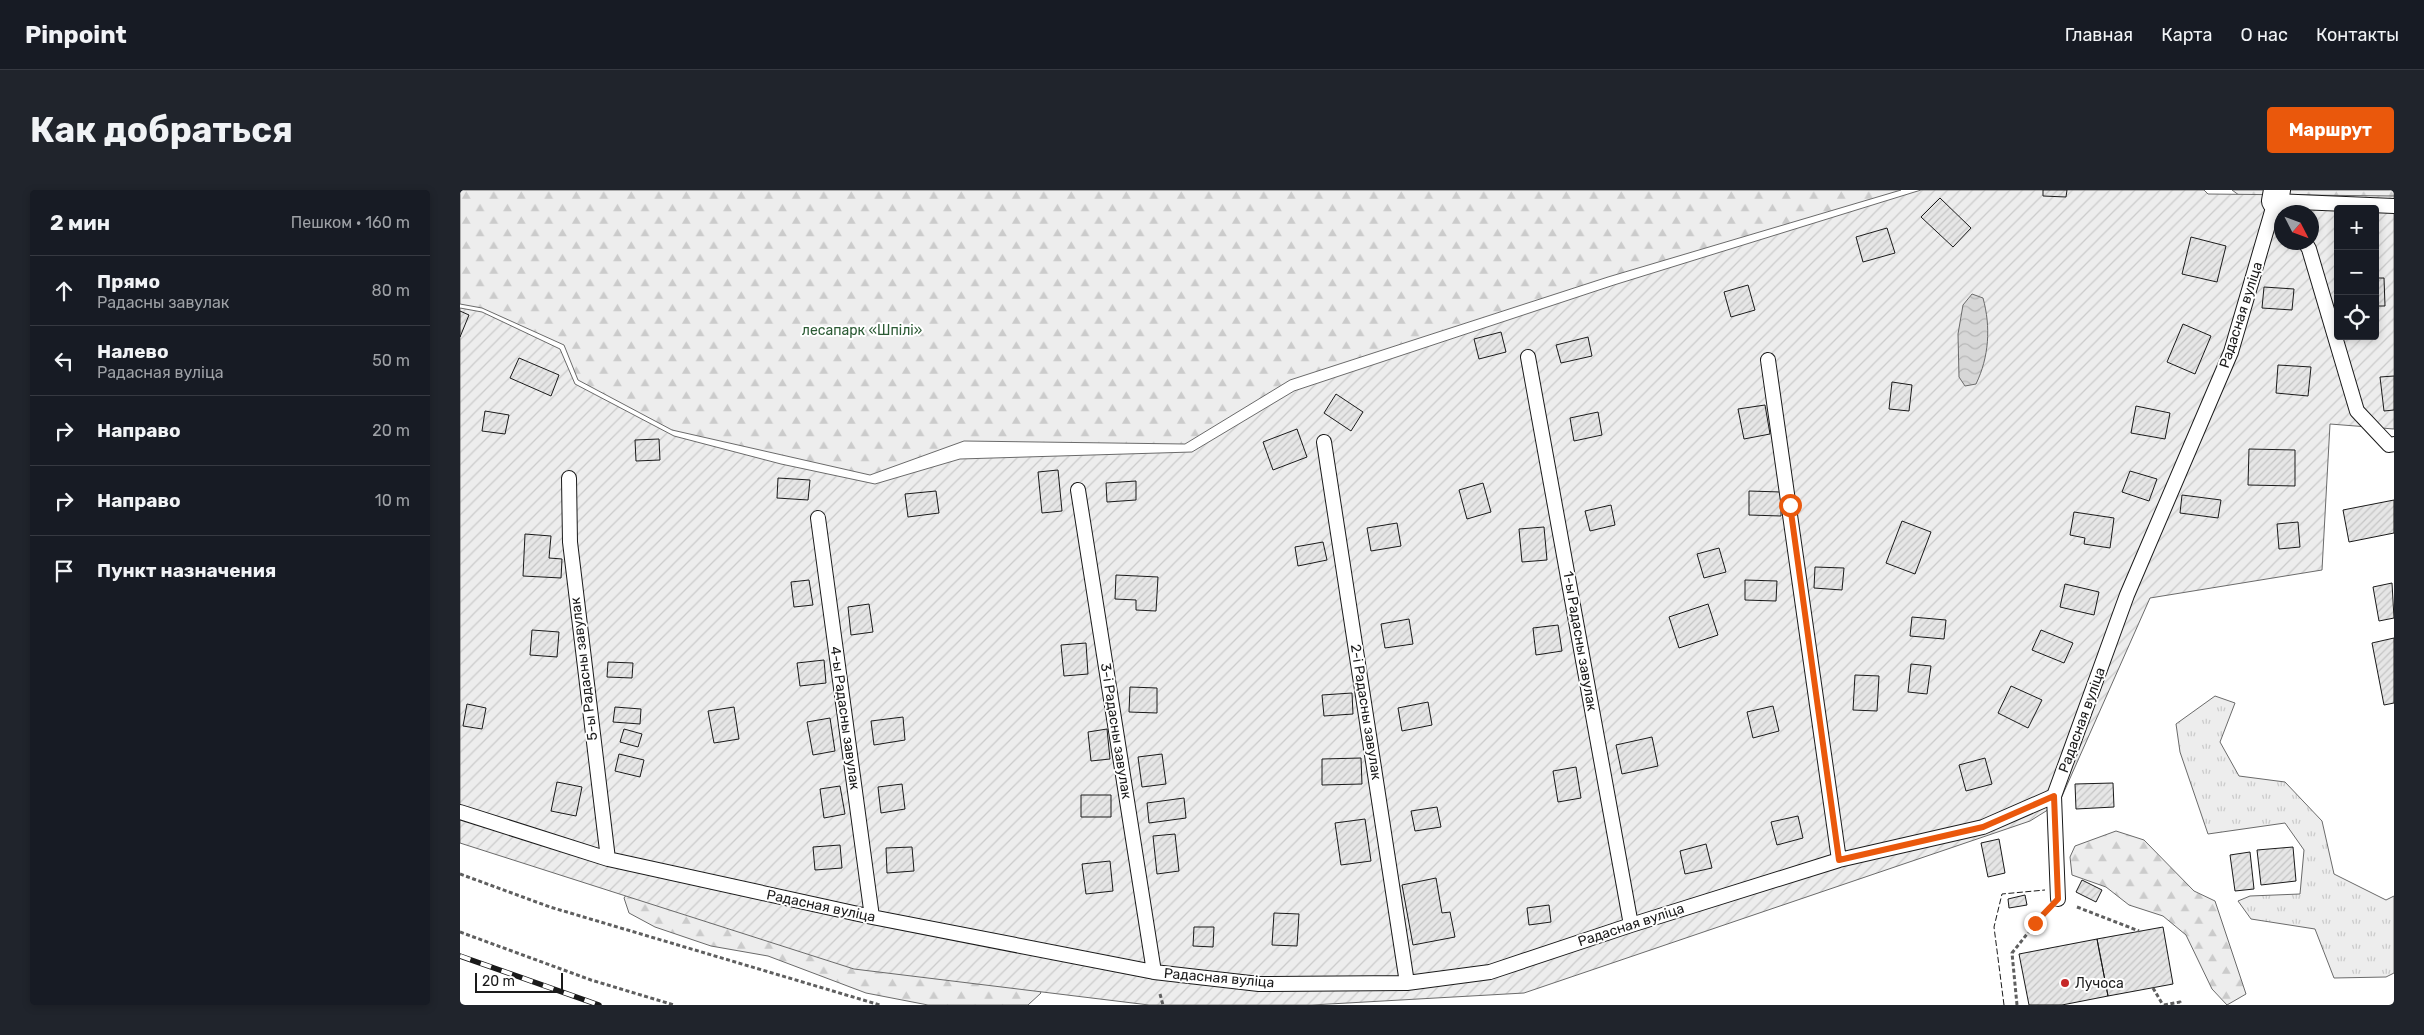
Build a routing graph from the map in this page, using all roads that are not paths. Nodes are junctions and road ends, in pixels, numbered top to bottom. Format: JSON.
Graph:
{"nodes":[{"id":1,"x":2279,"y":201,"type":"edge"},
{"id":2,"x":2394,"y":206,"type":"edge"},
{"id":3,"x":2309,"y":250,"type":"edge"},
{"id":4,"x":1528,"y":357,"type":"dead end"},
{"id":5,"x":1768,"y":360,"type":"dead end"},
{"id":6,"x":1324,"y":442,"type":"dead end"},
{"id":7,"x":2392,"y":447,"type":"edge"},
{"id":8,"x":569,"y":478,"type":"dead end"},
{"id":9,"x":1078,"y":490,"type":"dead end"},
{"id":10,"x":818,"y":518,"type":"dead end"},
{"id":11,"x":2054,"y":796,"type":"junction"},
{"id":12,"x":460,"y":812,"type":"edge"},
{"id":13,"x":608,"y":859,"type":"junction"},
{"id":14,"x":1839,"y":860,"type":"junction"},
{"id":15,"x":2058,"y":899,"type":"road end"},
{"id":16,"x":872,"y":917,"type":"junction"},
{"id":17,"x":1631,"y":924,"type":"junction"},
{"id":18,"x":1154,"y":972,"type":"junction"},
{"id":19,"x":1407,"y":983,"type":"junction"}],
"edges":[{"from":1,"to":2,"type":"lane","name":"Радасная вуліца"},
{"from":1,"to":11,"type":"lane","name":"Радасная вуліца"},
{"from":3,"to":7,"type":"lane"},
{"from":4,"to":17,"type":"lane","name":"1-ы Радасны завулак"},
{"from":5,"to":14,"type":"lane"},
{"from":6,"to":19,"type":"lane","name":"2-і Радасны завулак"},
{"from":8,"to":13,"type":"lane","name":"5-ы Радасны завулак"},
{"from":9,"to":18,"type":"lane","name":"3-і Радасны завулак"},
{"from":10,"to":16,"type":"lane","name":"4-ы Радасны завулак"},
{"from":11,"to":14,"type":"lane","name":"Радасная вуліца"},
{"from":11,"to":15,"type":"lane"},
{"from":12,"to":13,"type":"lane","name":"Радасная вуліца"},
{"from":13,"to":16,"type":"lane","name":"Радасная вуліца"},
{"from":14,"to":17,"type":"lane","name":"Радасная вуліца"},
{"from":16,"to":18,"type":"lane","name":"Радасная вуліца"},
{"from":17,"to":19,"type":"lane","name":"Радасная вуліца"},
{"from":18,"to":19,"type":"lane","name":"Радасная вуліца"}]}
